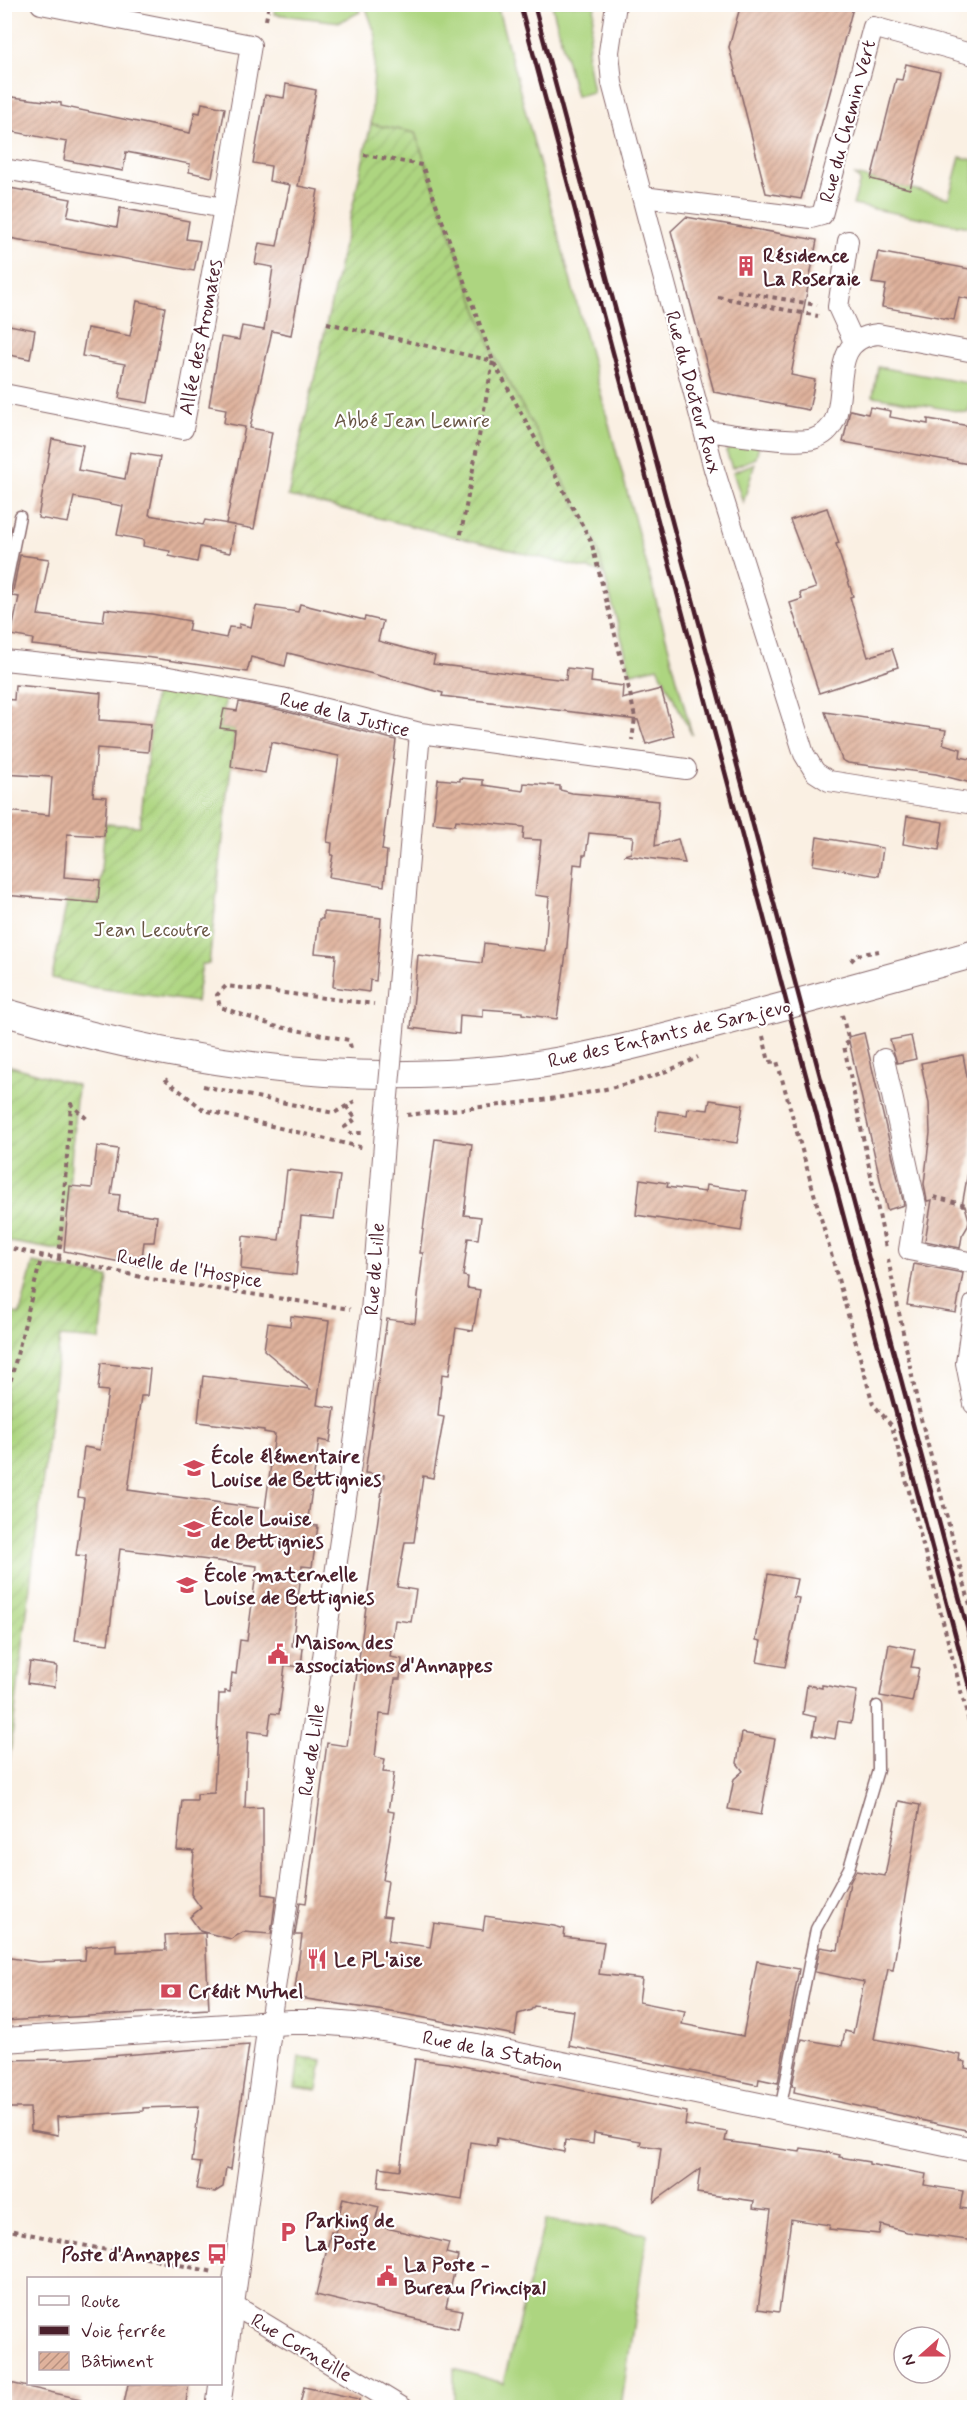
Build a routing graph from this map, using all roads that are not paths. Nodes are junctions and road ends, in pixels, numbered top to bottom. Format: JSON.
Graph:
{"nodes":[{"id":1,"x":41,"y":4,"type":"edge"},
{"id":2,"x":616,"y":4,"type":"edge"},
{"id":3,"x":975,"y":55,"type":"edge"},
{"id":4,"x":4,"y":169,"type":"edge"},
{"id":5,"x":643,"y":197,"type":"junction"},
{"id":6,"x":224,"y":208,"type":"junction"},
{"id":7,"x":849,"y":241,"type":"dead end"},
{"id":8,"x":854,"y":342,"type":"junction"},
{"id":9,"x":975,"y":352,"type":"edge"},
{"id":10,"x":4,"y":394,"type":"edge"},
{"id":11,"x":704,"y":431,"type":"junction"},
{"id":12,"x":20,"y":516,"type":"dead end"},
{"id":13,"x":4,"y":596,"type":"edge"},
{"id":14,"x":4,"y":660,"type":"edge"},
{"id":15,"x":420,"y":733,"type":"junction"},
{"id":16,"x":686,"y":769,"type":"dead end"},
{"id":17,"x":975,"y":804,"type":"edge"},
{"id":18,"x":975,"y":954,"type":"edge"},
{"id":19,"x":4,"y":1012,"type":"edge"},
{"id":20,"x":884,"y":1059,"type":"dead end"},
{"id":21,"x":975,"y":1263,"type":"edge"},
{"id":22,"x":975,"y":1304,"type":"edge"},
{"id":23,"x":975,"y":1404,"type":"edge"},
{"id":24,"x":877,"y":1706,"type":"dead end"},
{"id":25,"x":270,"y":2023,"type":"junction"},
{"id":26,"x":4,"y":2040,"type":"edge"},
{"id":27,"x":780,"y":2110,"type":"junction"},
{"id":28,"x":975,"y":2150,"type":"edge"},
{"id":29,"x":232,"y":2304,"type":"junction"},
{"id":30,"x":222,"y":2378,"type":"edge"},
{"id":31,"x":221,"y":2385,"type":"edge"},
{"id":32,"x":218,"y":2408,"type":"edge"},
{"id":33,"x":402,"y":2408,"type":"edge"}],
"edges":[{"from":1,"to":6,"type":"street","name":"Allée des Aromates"},
{"from":2,"to":5,"type":"street","name":"Rue du Docteur Roux"},
{"from":3,"to":5,"type":"street","name":"Rue du Chemin Vert"},
{"from":4,"to":6,"type":"street"},
{"from":5,"to":11,"type":"street","name":"Rue du Docteur Roux"},
{"from":6,"to":10,"type":"street","name":"Allée des Aromates"},
{"from":7,"to":8,"type":"street"},
{"from":8,"to":9,"type":"street"},
{"from":8,"to":11,"type":"street"},
{"from":11,"to":17,"type":"street","name":"Rue du Docteur Roux"},
{"from":12,"to":13,"type":"lane"},
{"from":14,"to":15,"type":"street","name":"Rue de la Justice"},
{"from":15,"to":16,"type":"street","name":"Rue de la Justice"},
{"from":15,"to":25,"type":"street","name":"Rue de Lille","bridge":true},
{"from":18,"to":19,"type":"main road","name":"Rue des Enfants de Sarajevo"},
{"from":20,"to":21,"type":"street"},
{"from":22,"to":23,"type":"street"},
{"from":24,"to":27,"type":"lane"},
{"from":25,"to":26,"type":"street","name":"Rue de la Station"},
{"from":25,"to":27,"type":"street","name":"Rue de la Station"},
{"from":25,"to":29,"type":"street","name":"Rue de Lille"},
{"from":27,"to":28,"type":"street","name":"Rue de la Station"},
{"from":29,"to":30,"type":"street","name":"Rue de Lille"},
{"from":29,"to":33,"type":"street","name":"Rue Corneille"},
{"from":31,"to":32,"type":"street","name":"Rue de Lille"}]}
